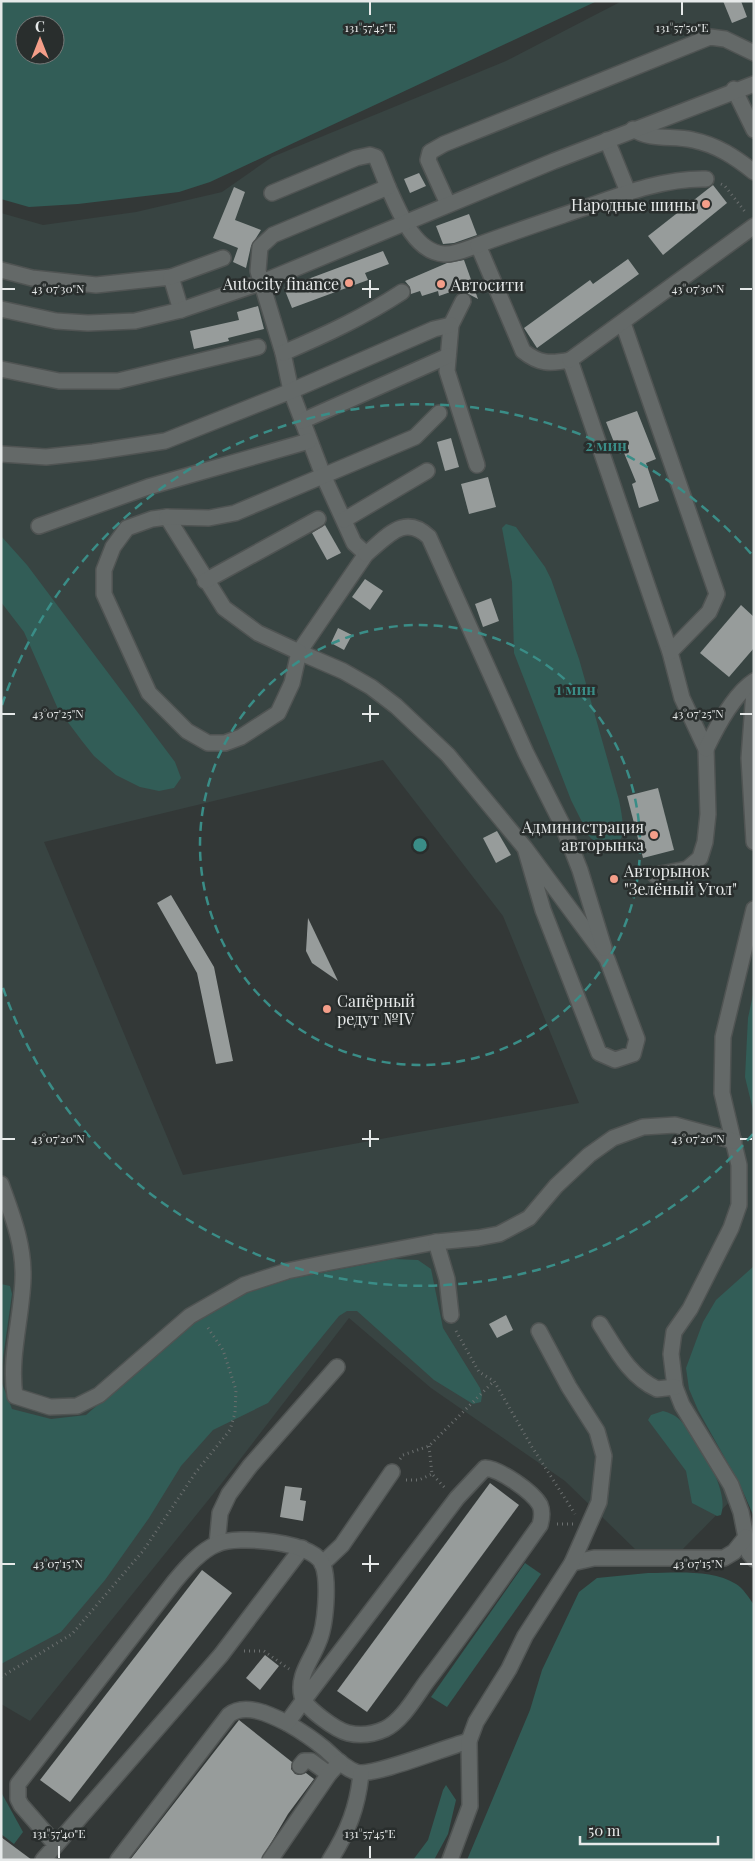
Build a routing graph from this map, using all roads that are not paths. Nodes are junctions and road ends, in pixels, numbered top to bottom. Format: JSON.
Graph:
{"nodes":[{"id":1,"x":754,"y":53,"type":"edge"},
{"id":2,"x":754,"y":84,"type":"edge"},
{"id":3,"x":734,"y":89,"type":"junction"},
{"id":4,"x":633,"y":129,"type":"junction"},
{"id":5,"x":754,"y":130,"type":"edge"},
{"id":6,"x":607,"y":140,"type":"junction"},
{"id":7,"x":754,"y":172,"type":"edge"},
{"id":8,"x":706,"y":179,"type":"dead end"},
{"id":9,"x":388,"y":187,"type":"junction"},
{"id":10,"x":628,"y":192,"type":"junction"},
{"id":11,"x":272,"y":193,"type":"dead end"},
{"id":12,"x":448,"y":204,"type":"junction"},
{"id":13,"x":405,"y":222,"type":"junction"},
{"id":14,"x":754,"y":226,"type":"edge"},
{"id":15,"x":478,"y":245,"type":"junction"},
{"id":16,"x":223,"y":258,"type":"dead end"},
{"id":17,"x":1,"y":270,"type":"edge"},
{"id":18,"x":171,"y":276,"type":"junction"},
{"id":19,"x":260,"y":283,"type":"junction"},
{"id":20,"x":402,"y":292,"type":"dead end"},
{"id":21,"x":463,"y":301,"type":"dead end"},
{"id":22,"x":1,"y":309,"type":"edge"},
{"id":23,"x":181,"y":310,"type":"junction"},
{"id":24,"x":623,"y":323,"type":"junction"},
{"id":25,"x":451,"y":325,"type":"junction"},
{"id":26,"x":258,"y":347,"type":"dead end"},
{"id":27,"x":283,"y":353,"type":"junction"},
{"id":28,"x":448,"y":356,"type":"junction"},
{"id":29,"x":570,"y":360,"type":"junction"},
{"id":30,"x":1,"y":370,"type":"edge"},
{"id":31,"x":291,"y":391,"type":"junction"},
{"id":32,"x":439,"y":413,"type":"dead end"},
{"id":33,"x":302,"y":421,"type":"junction"},
{"id":34,"x":309,"y":441,"type":"junction"},
{"id":35,"x":1,"y":454,"type":"edge"},
{"id":36,"x":477,"y":465,"type":"dead end"},
{"id":37,"x":427,"y":471,"type":"dead end"},
{"id":38,"x":323,"y":475,"type":"junction"},
{"id":39,"x":167,"y":517,"type":"junction"},
{"id":40,"x":318,"y":519,"type":"dead end"},
{"id":41,"x":344,"y":520,"type":"junction"},
{"id":42,"x":39,"y":526,"type":"dead end"},
{"id":43,"x":366,"y":554,"type":"junction"},
{"id":44,"x":205,"y":581,"type":"junction"},
{"id":45,"x":299,"y":652,"type":"junction"},
{"id":46,"x":670,"y":652,"type":"junction"},
{"id":47,"x":754,"y":682,"type":"edge"},
{"id":48,"x":754,"y":691,"type":"edge"},
{"id":49,"x":706,"y":749,"type":"junction"},
{"id":50,"x":754,"y":842,"type":"edge"},
{"id":51,"x":525,"y":848,"type":"junction"},
{"id":52,"x":655,"y":875,"type":"dead end"},
{"id":53,"x":754,"y":909,"type":"edge"},
{"id":54,"x":607,"y":959,"type":"junction"},
{"id":55,"x":734,"y":1140,"type":"junction"},
{"id":56,"x":1,"y":1184,"type":"edge"},
{"id":57,"x":436,"y":1242,"type":"junction"},
{"id":58,"x":451,"y":1315,"type":"road end"},
{"id":59,"x":600,"y":1324,"type":"dead end"},
{"id":60,"x":539,"y":1331,"type":"dead end"},
{"id":61,"x":338,"y":1367,"type":"dead end"},
{"id":62,"x":675,"y":1387,"type":"junction"},
{"id":63,"x":392,"y":1472,"type":"road end"},
{"id":64,"x":746,"y":1537,"type":"junction"},
{"id":65,"x":217,"y":1544,"type":"junction"},
{"id":66,"x":302,"y":1548,"type":"junction"},
{"id":67,"x":754,"y":1559,"type":"edge"},
{"id":68,"x":572,"y":1563,"type":"junction"},
{"id":69,"x":322,"y":1564,"type":"junction"},
{"id":70,"x":303,"y":1701,"type":"junction"},
{"id":71,"x":288,"y":1723,"type":"junction"},
{"id":72,"x":470,"y":1741,"type":"junction"},
{"id":73,"x":340,"y":1762,"type":"junction"},
{"id":74,"x":300,"y":1766,"type":"dead end"},
{"id":75,"x":361,"y":1773,"type":"junction"},
{"id":76,"x":329,"y":1774,"type":"junction"},
{"id":77,"x":56,"y":1845,"type":"junction"},
{"id":78,"x":43,"y":1860,"type":"edge"},
{"id":79,"x":118,"y":1860,"type":"edge"},
{"id":80,"x":270,"y":1860,"type":"edge"},
{"id":81,"x":330,"y":1860,"type":"edge"},
{"id":82,"x":450,"y":1860,"type":"edge"}],
"edges":[{"from":1,"to":12,"type":"street"},
{"from":2,"to":3,"type":"street"},
{"from":3,"to":4,"type":"street"},
{"from":3,"to":5,"type":"street"},
{"from":4,"to":6,"type":"street"},
{"from":4,"to":7,"type":"street"},
{"from":6,"to":10,"type":"street"},
{"from":6,"to":12,"type":"street"},
{"from":8,"to":10,"type":"street"},
{"from":9,"to":11,"type":"street"},
{"from":9,"to":13,"type":"street"},
{"from":9,"to":19,"type":"street"},
{"from":10,"to":15,"type":"street"},
{"from":12,"to":13,"type":"street"},
{"from":13,"to":15,"type":"street"},
{"from":13,"to":19,"type":"street"},
{"from":14,"to":24,"type":"street"},
{"from":15,"to":29,"type":"street"},
{"from":16,"to":18,"type":"street"},
{"from":17,"to":18,"type":"street"},
{"from":18,"to":23,"type":"street"},
{"from":19,"to":23,"type":"street"},
{"from":19,"to":27,"type":"street"},
{"from":20,"to":27,"type":"street"},
{"from":21,"to":25,"type":"street"},
{"from":22,"to":23,"type":"street"},
{"from":24,"to":29,"type":"street"},
{"from":24,"to":46,"type":"street"},
{"from":25,"to":28,"type":"street"},
{"from":25,"to":31,"type":"street"},
{"from":26,"to":30,"type":"street"},
{"from":27,"to":31,"type":"street"},
{"from":28,"to":33,"type":"street"},
{"from":28,"to":36,"type":"street"},
{"from":29,"to":46,"type":"street"},
{"from":31,"to":33,"type":"street"},
{"from":31,"to":35,"type":"street"},
{"from":32,"to":38,"type":"street"},
{"from":33,"to":34,"type":"street"},
{"from":34,"to":38,"type":"street"},
{"from":34,"to":42,"type":"street"},
{"from":37,"to":41,"type":"street"},
{"from":38,"to":39,"type":"street"},
{"from":38,"to":41,"type":"street"},
{"from":39,"to":44,"type":"street"},
{"from":39,"to":45,"type":"street"},
{"from":40,"to":44,"type":"street"},
{"from":41,"to":43,"type":"street"},
{"from":43,"to":45,"type":"street"},
{"from":43,"to":54,"type":"street"},
{"from":44,"to":45,"type":"street"},
{"from":45,"to":51,"type":"street"},
{"from":46,"to":49,"type":"street"},
{"from":47,"to":49,"type":"street"},
{"from":48,"to":50,"type":"street"},
{"from":49,"to":52,"type":"street"},
{"from":51,"to":54,"type":"street"},
{"from":51,"to":54,"type":"street"},
{"from":53,"to":55,"type":"street"},
{"from":55,"to":57,"type":"street"},
{"from":55,"to":62,"type":"street"},
{"from":56,"to":57,"type":"street"},
{"from":57,"to":58,"type":"street"},
{"from":59,"to":62,"type":"street"},
{"from":60,"to":68,"type":"street"},
{"from":61,"to":65,"type":"street"},
{"from":62,"to":64,"type":"street"},
{"from":63,"to":69,"type":"street"},
{"from":64,"to":67,"type":"street"},
{"from":64,"to":68,"type":"street"},
{"from":65,"to":66,"type":"street"},
{"from":65,"to":77,"type":"street"},
{"from":66,"to":69,"type":"street"},
{"from":66,"to":77,"type":"street"},
{"from":68,"to":72,"type":"street"},
{"from":69,"to":70,"type":"street"},
{"from":70,"to":70,"type":"street"},
{"from":70,"to":71,"type":"street"},
{"from":71,"to":73,"type":"street"},
{"from":71,"to":79,"type":"street"},
{"from":72,"to":75,"type":"street"},
{"from":72,"to":82,"type":"street"},
{"from":73,"to":75,"type":"street"},
{"from":73,"to":76,"type":"street"},
{"from":74,"to":76,"type":"street"},
{"from":75,"to":81,"type":"street"},
{"from":76,"to":80,"type":"street"},
{"from":77,"to":78,"type":"street"}]}
